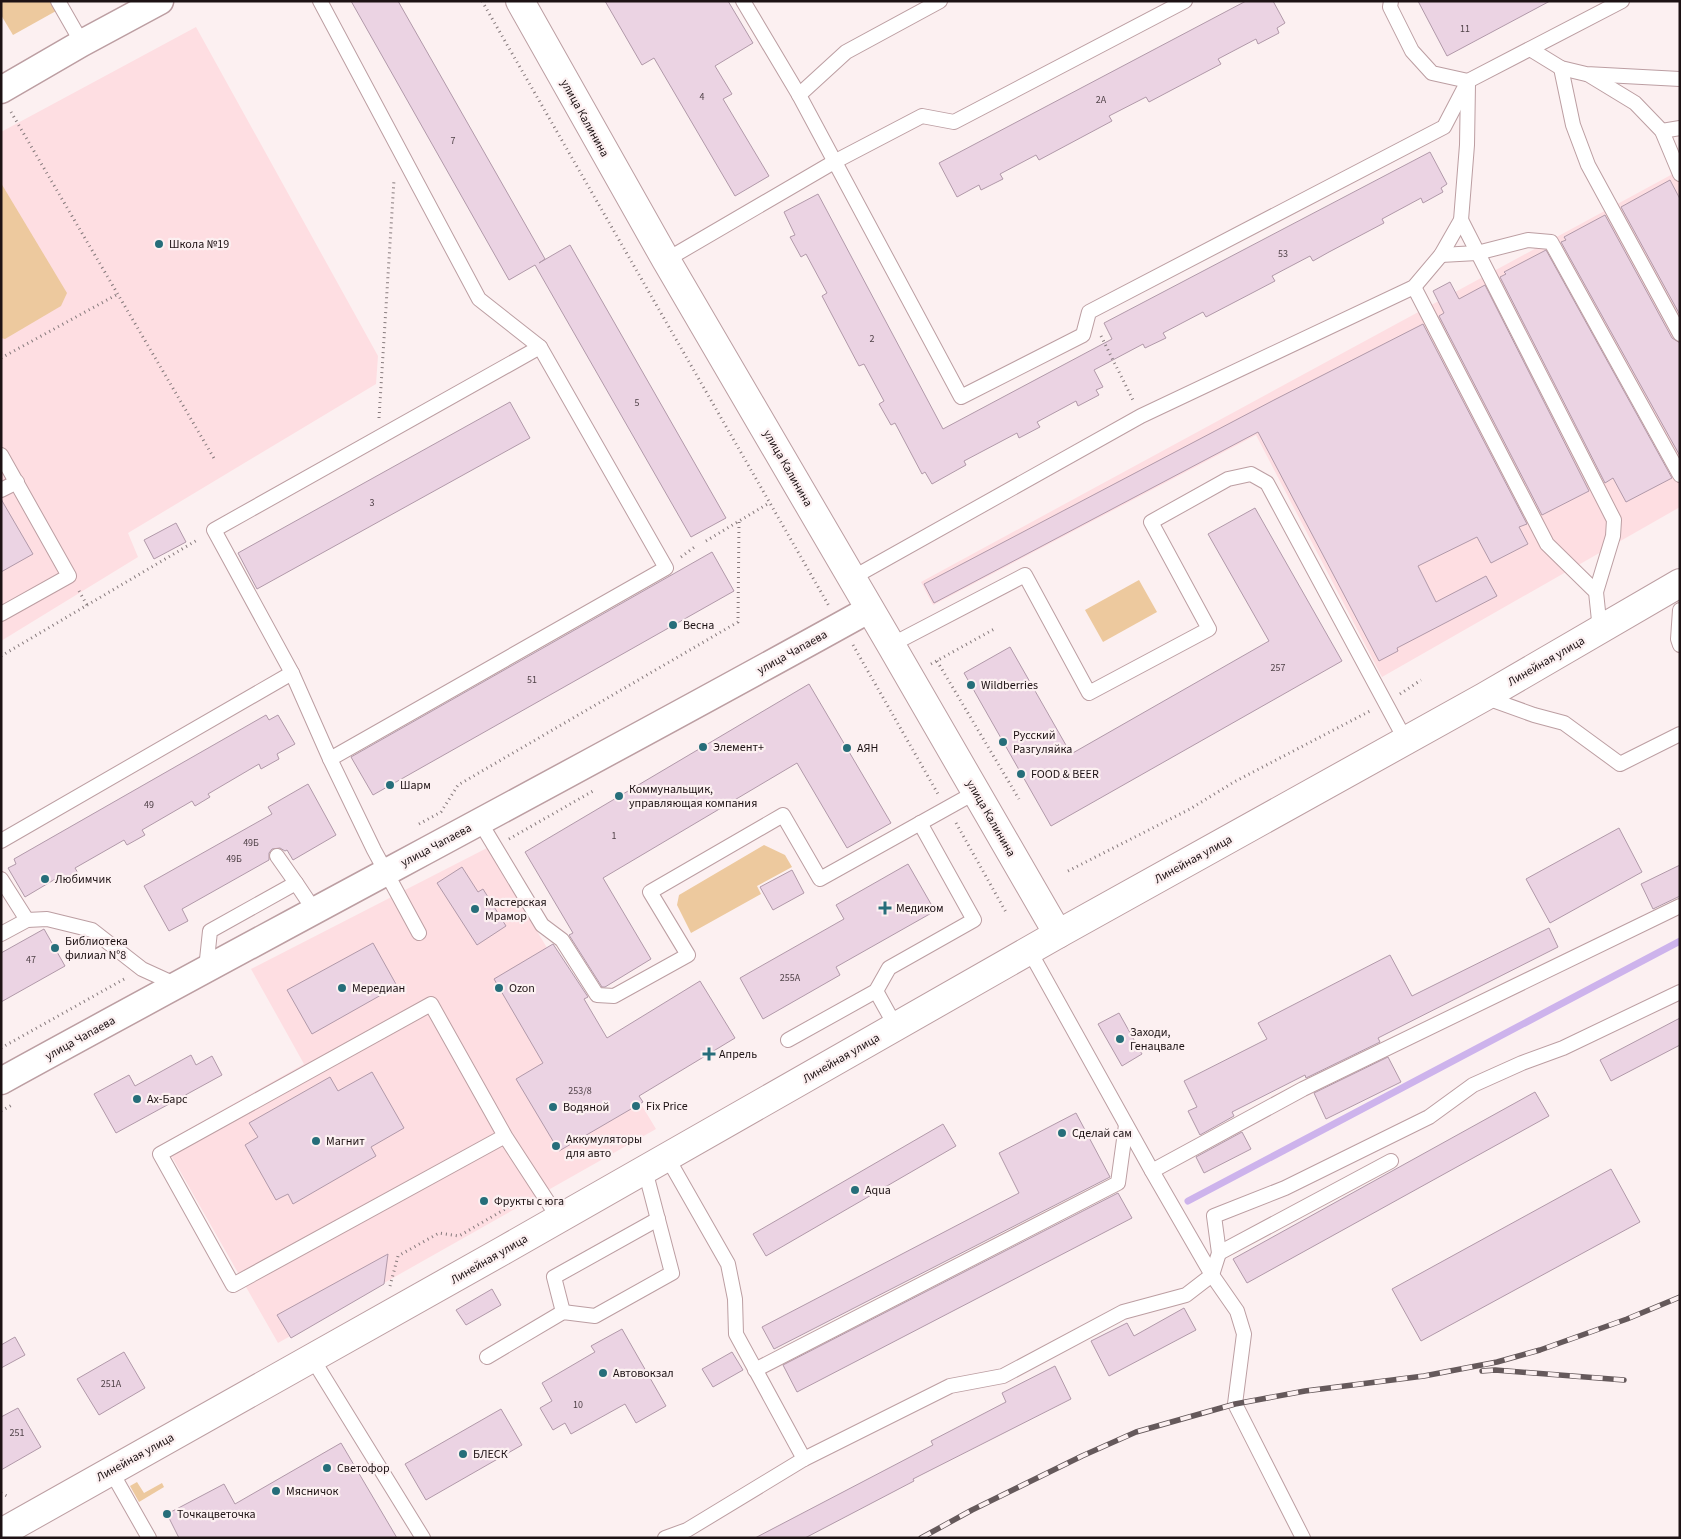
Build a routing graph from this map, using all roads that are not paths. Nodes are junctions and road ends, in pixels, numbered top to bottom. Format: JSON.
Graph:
{"nodes":[{"id":1,"x":58,"y":1,"type":"edge"},
{"id":2,"x":160,"y":1,"type":"edge"},
{"id":3,"x":320,"y":1,"type":"edge"},
{"id":4,"x":520,"y":1,"type":"edge"},
{"id":5,"x":743,"y":1,"type":"edge"},
{"id":6,"x":940,"y":1,"type":"edge"},
{"id":7,"x":1185,"y":1,"type":"edge"},
{"id":8,"x":1390,"y":1,"type":"edge"},
{"id":9,"x":1622,"y":1,"type":"edge"},
{"id":10,"x":82,"y":43,"type":"junction"},
{"id":11,"x":1530,"y":49,"type":"junction"},
{"id":12,"x":1561,"y":68,"type":"junction"},
{"id":13,"x":1586,"y":74,"type":"junction"},
{"id":14,"x":1680,"y":79,"type":"edge"},
{"id":15,"x":1468,"y":81,"type":"junction"},
{"id":16,"x":4,"y":92,"type":"edge"},
{"id":17,"x":799,"y":95,"type":"junction"},
{"id":18,"x":1680,"y":128,"type":"edge"},
{"id":19,"x":1662,"y":131,"type":"junction"},
{"id":20,"x":834,"y":162,"type":"junction"},
{"id":21,"x":1680,"y":174,"type":"edge"},
{"id":22,"x":1460,"y":220,"type":"junction"},
{"id":23,"x":1477,"y":253,"type":"junction"},
{"id":24,"x":1441,"y":255,"type":"junction"},
{"id":25,"x":666,"y":260,"type":"junction"},
{"id":26,"x":1414,"y":287,"type":"junction"},
{"id":27,"x":1680,"y":334,"type":"edge"},
{"id":28,"x":540,"y":347,"type":"junction"},
{"id":29,"x":1,"y":455,"type":"edge"},
{"id":30,"x":1680,"y":475,"type":"edge"},
{"id":31,"x":17,"y":482,"type":"junction"},
{"id":32,"x":1,"y":490,"type":"edge"},
{"id":33,"x":852,"y":578,"type":"junction"},
{"id":34,"x":1680,"y":583,"type":"edge"},
{"id":35,"x":1596,"y":592,"type":"junction"},
{"id":36,"x":870,"y":609,"type":"junction"},
{"id":37,"x":1680,"y":610,"type":"edge"},
{"id":38,"x":1,"y":614,"type":"edge"},
{"id":39,"x":1600,"y":630,"type":"junction"},
{"id":40,"x":891,"y":645,"type":"junction"},
{"id":41,"x":1680,"y":645,"type":"edge"},
{"id":42,"x":292,"y":673,"type":"junction"},
{"id":43,"x":1484,"y":697,"type":"junction"},
{"id":44,"x":1680,"y":734,"type":"edge"},
{"id":45,"x":1406,"y":740,"type":"junction"},
{"id":46,"x":330,"y":759,"type":"junction"},
{"id":47,"x":976,"y":792,"type":"junction"},
{"id":48,"x":480,"y":822,"type":"junction"},
{"id":49,"x":920,"y":823,"type":"junction"},
{"id":50,"x":1,"y":840,"type":"edge"},
{"id":51,"x":277,"y":856,"type":"dead end"},
{"id":52,"x":385,"y":872,"type":"junction"},
{"id":53,"x":1,"y":879,"type":"edge"},
{"id":54,"x":296,"y":883,"type":"junction"},
{"id":55,"x":1680,"y":906,"type":"edge"},
{"id":56,"x":314,"y":910,"type":"junction"},
{"id":57,"x":27,"y":920,"type":"junction"},
{"id":58,"x":419,"y":933,"type":"dead end"},
{"id":59,"x":1,"y":934,"type":"edge"},
{"id":60,"x":1058,"y":934,"type":"junction"},
{"id":61,"x":1029,"y":950,"type":"junction"},
{"id":62,"x":206,"y":969,"type":"junction"},
{"id":63,"x":176,"y":984,"type":"junction"},
{"id":64,"x":876,"y":991,"type":"junction"},
{"id":65,"x":1680,"y":992,"type":"edge"},
{"id":66,"x":896,"y":1027,"type":"junction"},
{"id":67,"x":788,"y":1040,"type":"dead end"},
{"id":68,"x":1,"y":1081,"type":"edge"},
{"id":69,"x":1126,"y":1125,"type":"junction"},
{"id":70,"x":505,"y":1136,"type":"junction"},
{"id":71,"x":1391,"y":1160,"type":"dead end"},
{"id":72,"x":656,"y":1164,"type":"junction"},
{"id":73,"x":1152,"y":1171,"type":"junction"},
{"id":74,"x":559,"y":1219,"type":"junction"},
{"id":75,"x":658,"y":1219,"type":"junction"},
{"id":76,"x":1220,"y":1253,"type":"junction"},
{"id":77,"x":1212,"y":1275,"type":"junction"},
{"id":78,"x":563,"y":1312,"type":"junction"},
{"id":79,"x":487,"y":1357,"type":"dead end"},
{"id":80,"x":312,"y":1358,"type":"junction"},
{"id":81,"x":755,"y":1370,"type":"junction"},
{"id":82,"x":804,"y":1459,"type":"junction"},
{"id":83,"x":111,"y":1471,"type":"junction"},
{"id":84,"x":1,"y":1533,"type":"edge"},
{"id":85,"x":149,"y":1538,"type":"edge"},
{"id":86,"x":423,"y":1538,"type":"edge"},
{"id":87,"x":665,"y":1538,"type":"edge"},
{"id":88,"x":1303,"y":1538,"type":"edge"}],
"edges":[{"from":1,"to":10,"type":"lane"},
{"from":2,"to":10,"type":"street"},
{"from":3,"to":28,"type":"lane"},
{"from":4,"to":25,"type":"main road","name":"улица Калинина"},
{"from":5,"to":17,"type":"lane"},
{"from":6,"to":17,"type":"lane"},
{"from":7,"to":20,"type":"lane"},
{"from":8,"to":15,"type":"lane"},
{"from":9,"to":11,"type":"lane"},
{"from":10,"to":16,"type":"street"},
{"from":11,"to":12,"type":"lane"},
{"from":11,"to":15,"type":"lane"},
{"from":12,"to":13,"type":"lane"},
{"from":12,"to":27,"type":"lane"},
{"from":13,"to":14,"type":"lane"},
{"from":13,"to":19,"type":"lane"},
{"from":15,"to":20,"type":"lane"},
{"from":15,"to":22,"type":"lane"},
{"from":17,"to":20,"type":"lane"},
{"from":18,"to":19,"type":"lane"},
{"from":19,"to":21,"type":"lane"},
{"from":20,"to":25,"type":"lane"},
{"from":22,"to":23,"type":"lane"},
{"from":22,"to":24,"type":"lane"},
{"from":23,"to":24,"type":"lane"},
{"from":23,"to":30,"type":"lane"},
{"from":23,"to":35,"type":"lane"},
{"from":24,"to":26,"type":"lane"},
{"from":25,"to":33,"type":"main road","name":"улица Калинина"},
{"from":26,"to":33,"type":"lane"},
{"from":26,"to":35,"type":"lane"},
{"from":28,"to":42,"type":"lane"},
{"from":28,"to":46,"type":"lane"},
{"from":29,"to":31,"type":"lane"},
{"from":31,"to":32,"type":"lane"},
{"from":31,"to":38,"type":"lane"},
{"from":33,"to":36,"type":"main road","name":"улица Калинина"},
{"from":34,"to":39,"type":"main road","name":"Линейная улица"},
{"from":35,"to":39,"type":"lane"},
{"from":36,"to":40,"type":"main road","name":"улица Калинина"},
{"from":36,"to":48,"type":"street","name":"улица Чапаева"},
{"from":37,"to":41,"type":"lane"},
{"from":39,"to":43,"type":"main road","name":"Линейная улица"},
{"from":40,"to":45,"type":"lane"},
{"from":40,"to":47,"type":"main road","name":"улица Калинина"},
{"from":42,"to":46,"type":"lane"},
{"from":42,"to":50,"type":"lane"},
{"from":43,"to":44,"type":"lane"},
{"from":43,"to":45,"type":"main road","name":"Линейная улица"},
{"from":45,"to":60,"type":"main road","name":"Линейная улица"},
{"from":46,"to":52,"type":"lane"},
{"from":47,"to":49,"type":"lane"},
{"from":47,"to":60,"type":"main road","name":"улица Калинина"},
{"from":48,"to":49,"type":"lane"},
{"from":48,"to":52,"type":"street","name":"улица Чапаева"},
{"from":49,"to":64,"type":"lane"},
{"from":51,"to":54,"type":"lane"},
{"from":52,"to":56,"type":"street","name":"улица Чапаева"},
{"from":52,"to":58,"type":"lane"},
{"from":53,"to":57,"type":"lane"},
{"from":54,"to":56,"type":"lane"},
{"from":54,"to":62,"type":"lane"},
{"from":55,"to":73,"type":"lane"},
{"from":56,"to":62,"type":"street","name":"улица Чапаева"},
{"from":57,"to":59,"type":"lane"},
{"from":57,"to":63,"type":"lane"},
{"from":60,"to":61,"type":"main road","name":"Линейная улица"},
{"from":61,"to":66,"type":"main road","name":"Линейная улица"},
{"from":61,"to":69,"type":"lane"},
{"from":62,"to":63,"type":"street","name":"улица Чапаева"},
{"from":63,"to":68,"type":"street","name":"улица Чапаева"},
{"from":64,"to":66,"type":"lane"},
{"from":64,"to":67,"type":"lane"},
{"from":65,"to":76,"type":"lane"},
{"from":66,"to":72,"type":"main road","name":"Линейная улица"},
{"from":69,"to":73,"type":"lane"},
{"from":69,"to":81,"type":"lane"},
{"from":70,"to":70,"type":"lane"},
{"from":70,"to":74,"type":"lane"},
{"from":71,"to":76,"type":"lane"},
{"from":72,"to":74,"type":"main road","name":"Линейная улица"},
{"from":72,"to":75,"type":"lane"},
{"from":72,"to":81,"type":"lane"},
{"from":73,"to":77,"type":"lane"},
{"from":74,"to":80,"type":"main road","name":"Линейная улица"},
{"from":75,"to":78,"type":"lane"},
{"from":75,"to":78,"type":"lane"},
{"from":76,"to":77,"type":"lane"},
{"from":77,"to":82,"type":"lane"},
{"from":77,"to":88,"type":"lane"},
{"from":78,"to":79,"type":"lane"},
{"from":80,"to":83,"type":"main road","name":"Линейная улица"},
{"from":80,"to":86,"type":"lane"},
{"from":81,"to":82,"type":"lane"},
{"from":82,"to":87,"type":"lane"},
{"from":83,"to":84,"type":"main road","name":"Линейная улица"},
{"from":83,"to":85,"type":"lane"}]}
